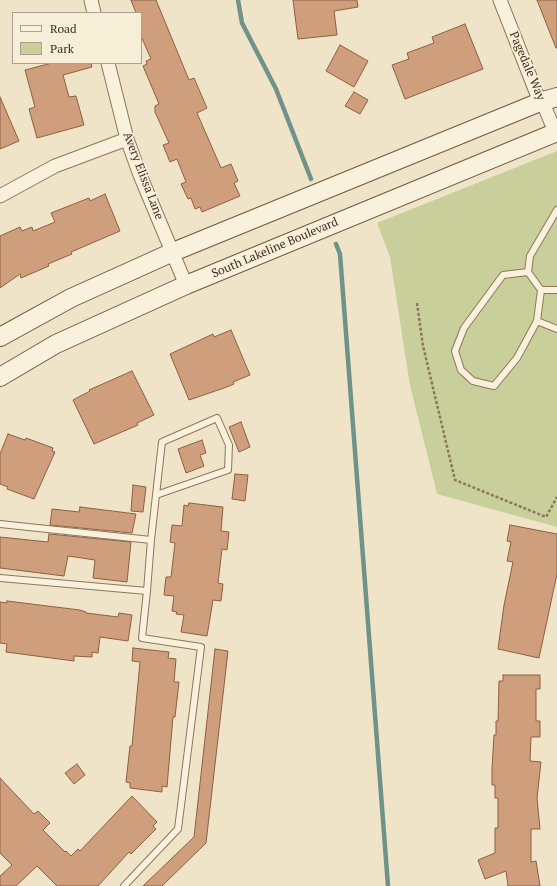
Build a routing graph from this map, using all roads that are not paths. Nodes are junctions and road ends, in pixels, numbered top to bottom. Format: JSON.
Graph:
{"nodes":[{"id":1,"x":91,"y":0,"type":"edge"},
{"id":2,"x":500,"y":0,"type":"edge"},
{"id":3,"x":94,"y":12,"type":"edge"},
{"id":4,"x":108,"y":64,"type":"edge"},
{"id":5,"x":549,"y":100,"type":"edge"},
{"id":6,"x":556,"y":134,"type":"edge"},
{"id":7,"x":127,"y":139,"type":"junction"},
{"id":8,"x":0,"y":196,"type":"edge"},
{"id":9,"x":557,"y":210,"type":"edge"},
{"id":10,"x":173,"y":252,"type":"junction"},
{"id":11,"x":528,"y":272,"type":"junction"},
{"id":12,"x":186,"y":285,"type":"junction"},
{"id":13,"x":541,"y":290,"type":"junction"},
{"id":14,"x":557,"y":290,"type":"edge"},
{"id":15,"x":537,"y":321,"type":"junction"},
{"id":16,"x":557,"y":329,"type":"edge"},
{"id":17,"x":0,"y":337,"type":"edge"},
{"id":18,"x":0,"y":377,"type":"edge"},
{"id":19,"x":156,"y":495,"type":"junction"},
{"id":20,"x":0,"y":524,"type":"edge"},
{"id":21,"x":152,"y":540,"type":"junction"},
{"id":22,"x":0,"y":578,"type":"edge"},
{"id":23,"x":147,"y":591,"type":"junction"},
{"id":24,"x":124,"y":886,"type":"edge"}],
"edges":[{"from":1,"to":3,"type":"street"},
{"from":2,"to":5,"type":"street","name":"Pagedale Way"},
{"from":4,"to":7,"type":"street","name":"Avery Elissa Lane"},
{"from":5,"to":6,"type":"street","name":"Pagedale Way"},
{"from":5,"to":10,"type":"main road"},
{"from":6,"to":12,"type":"main road","name":"South Lakeline Boulevard"},
{"from":7,"to":8,"type":"street"},
{"from":7,"to":10,"type":"street","name":"Avery Elissa Lane"},
{"from":9,"to":11,"type":"lane"},
{"from":10,"to":12,"type":"street","name":"Avery Elissa Lane"},
{"from":10,"to":17,"type":"main road"},
{"from":11,"to":13,"type":"lane"},
{"from":11,"to":15,"type":"lane"},
{"from":12,"to":18,"type":"main road","name":"South Lakeline Boulevard"},
{"from":13,"to":14,"type":"lane"},
{"from":13,"to":15,"type":"lane"},
{"from":15,"to":16,"type":"lane"},
{"from":19,"to":19,"type":"lane"},
{"from":19,"to":21,"type":"lane"},
{"from":20,"to":21,"type":"lane"},
{"from":21,"to":23,"type":"lane"},
{"from":22,"to":23,"type":"lane"},
{"from":23,"to":24,"type":"lane"}]}
